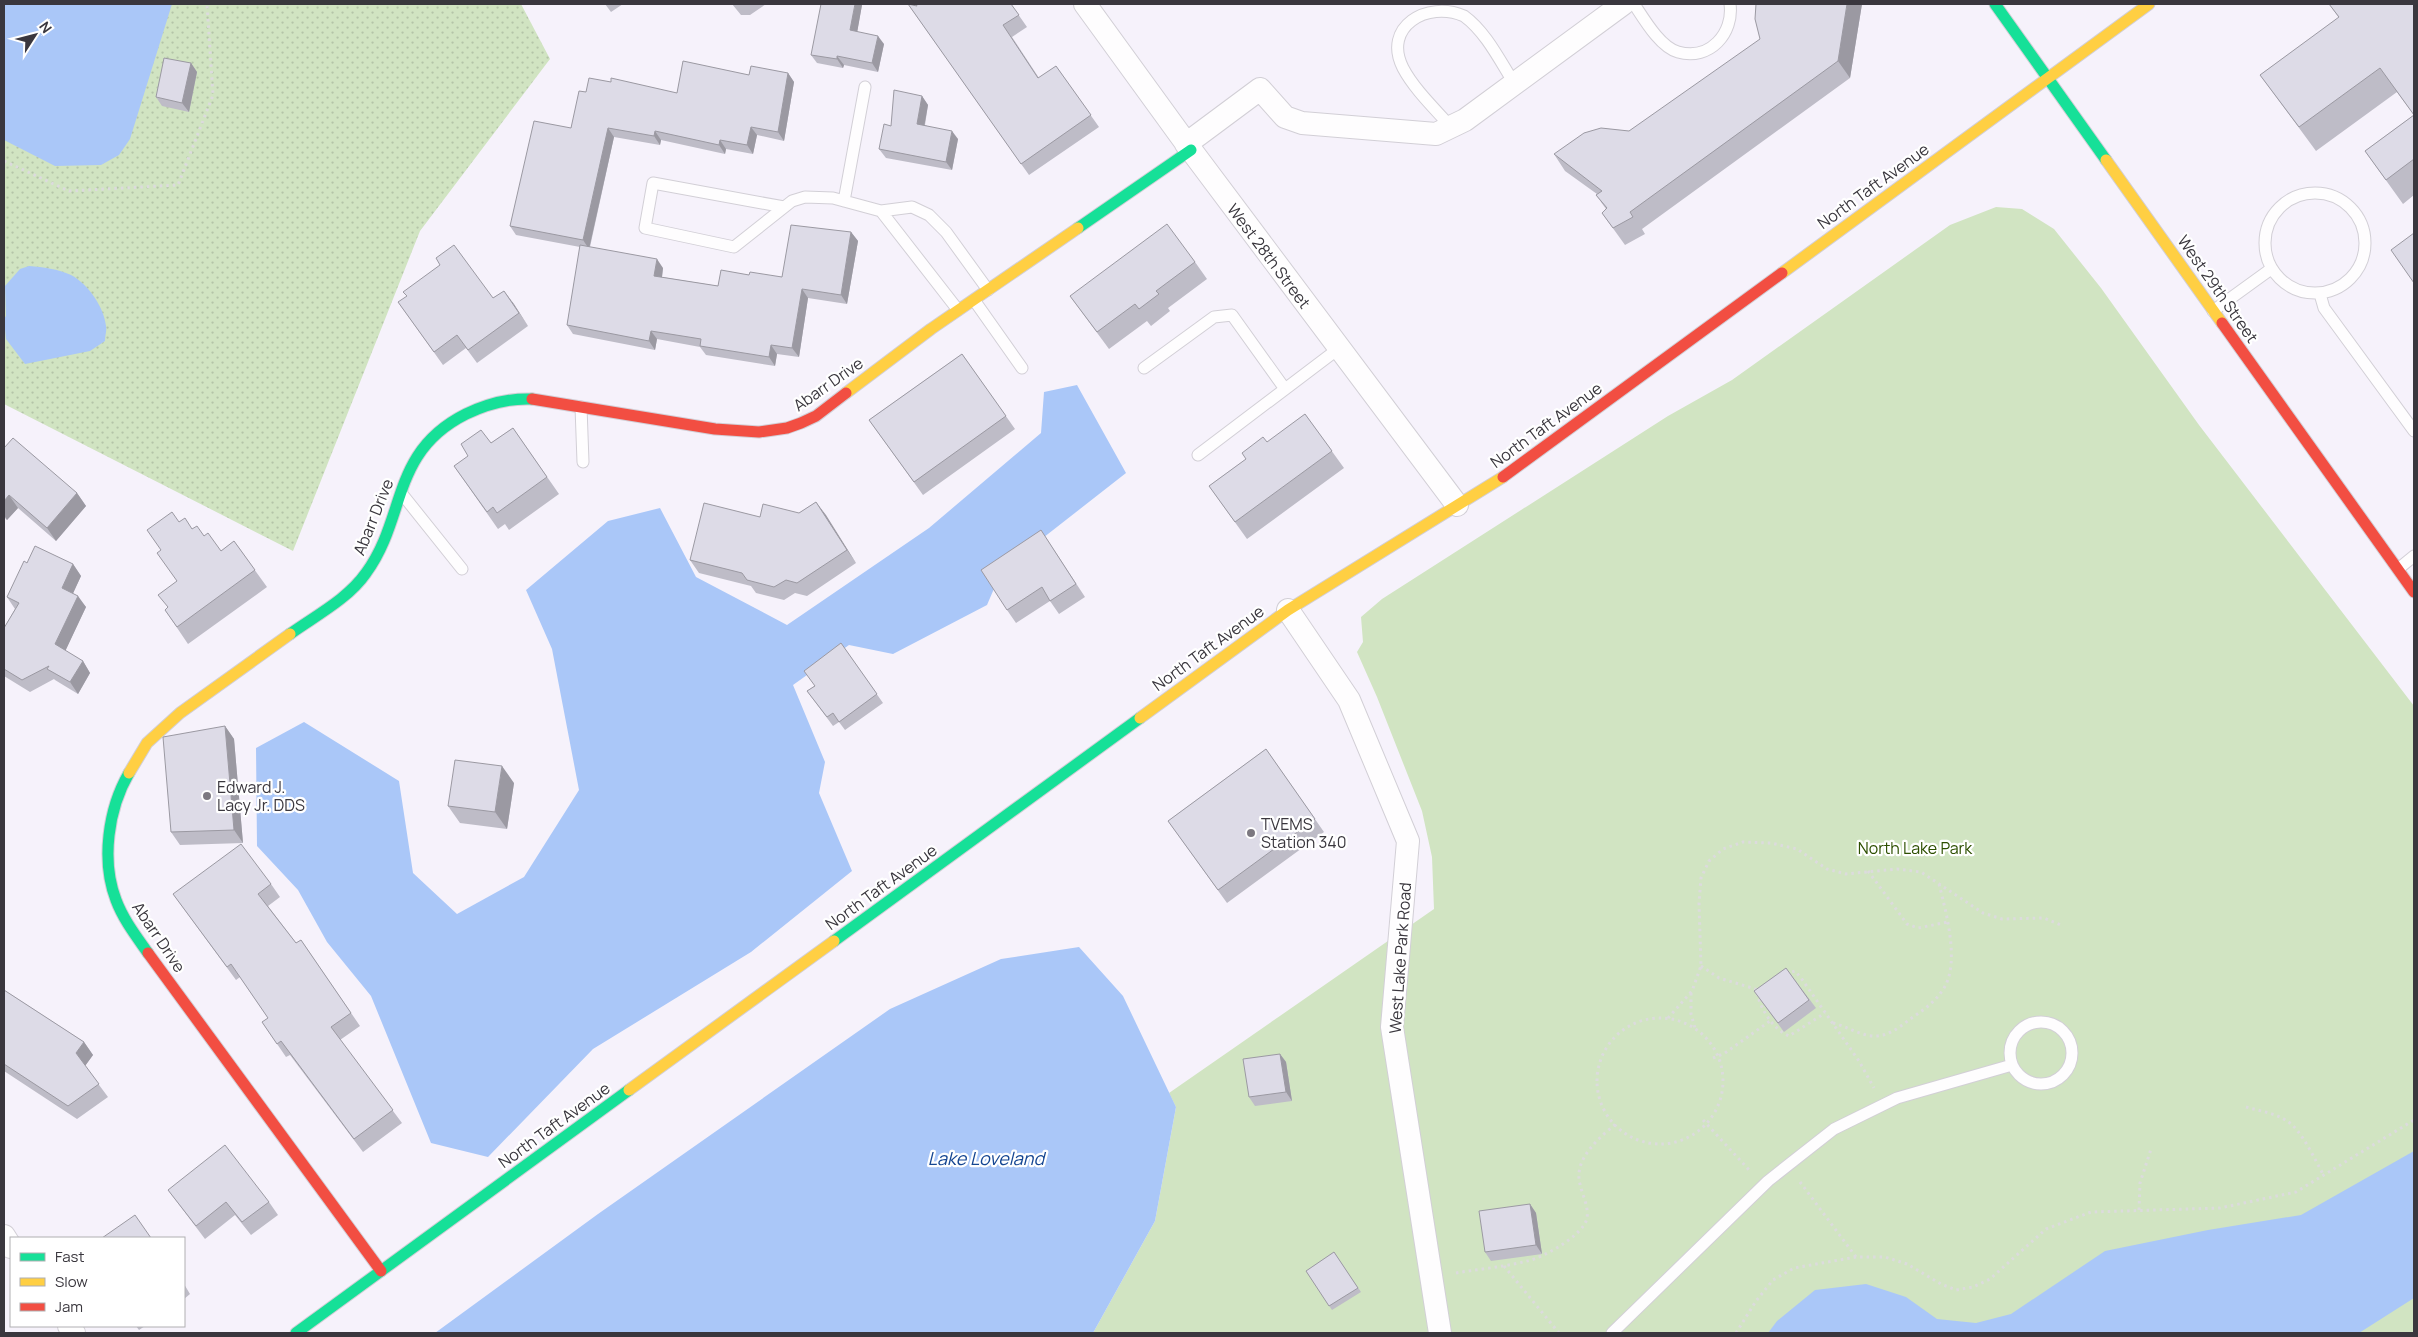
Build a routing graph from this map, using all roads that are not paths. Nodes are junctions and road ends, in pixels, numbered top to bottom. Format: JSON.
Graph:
{"nodes":[{"id":1,"x":1085,"y":4,"type":"edge"},
{"id":2,"x":1623,"y":4,"type":"edge"},
{"id":3,"x":1634,"y":4,"type":"edge"},
{"id":4,"x":1730,"y":4,"type":"edge"},
{"id":5,"x":1996,"y":4,"type":"edge"},
{"id":6,"x":2149,"y":4,"type":"edge"},
{"id":7,"x":2048,"y":77,"type":"junction"},
{"id":8,"x":1514,"y":84,"type":"junction"},
{"id":9,"x":865,"y":87,"type":"dead end"},
{"id":10,"x":1451,"y":127,"type":"junction"},
{"id":11,"x":1188,"y":147,"type":"junction"},
{"id":12,"x":844,"y":201,"type":"junction"},
{"id":13,"x":784,"y":207,"type":"junction"},
{"id":14,"x":881,"y":211,"type":"junction"},
{"id":15,"x":2271,"y":268,"type":"junction"},
{"id":16,"x":988,"y":290,"type":"junction"},
{"id":17,"x":2320,"y":294,"type":"junction"},
{"id":18,"x":974,"y":300,"type":"junction"},
{"id":19,"x":959,"y":310,"type":"junction"},
{"id":20,"x":2213,"y":311,"type":"junction"},
{"id":21,"x":1338,"y":349,"type":"junction"},
{"id":22,"x":1022,"y":368,"type":"dead end"},
{"id":23,"x":1144,"y":368,"type":"dead end"},
{"id":24,"x":1285,"y":389,"type":"junction"},
{"id":25,"x":581,"y":407,"type":"junction"},
{"id":26,"x":2414,"y":431,"type":"edge"},
{"id":27,"x":1198,"y":455,"type":"dead end"},
{"id":28,"x":583,"y":462,"type":"dead end"},
{"id":29,"x":400,"y":492,"type":"junction"},
{"id":30,"x":1457,"y":505,"type":"junction"},
{"id":31,"x":2414,"y":556,"type":"edge"},
{"id":32,"x":462,"y":569,"type":"dead end"},
{"id":33,"x":2398,"y":569,"type":"junction"},
{"id":34,"x":2414,"y":592,"type":"edge"},
{"id":35,"x":1288,"y":610,"type":"junction"},
{"id":36,"x":2012,"y":1065,"type":"junction"},
{"id":37,"x":382,"y":1271,"type":"junction"},
{"id":38,"x":296,"y":1333,"type":"edge"},
{"id":39,"x":1440,"y":1333,"type":"edge"},
{"id":40,"x":1612,"y":1333,"type":"edge"}],
"edges":[{"from":1,"to":11,"type":"street","name":"West 28th Street"},
{"from":2,"to":8,"type":"street"},
{"from":3,"to":4,"type":"lane"},
{"from":5,"to":7,"type":"main road","name":"West 29th Street"},
{"from":6,"to":7,"type":"main road","name":"North Taft Avenue"},
{"from":7,"to":20,"type":"main road","name":"West 29th Street"},
{"from":7,"to":30,"type":"main road","name":"North Taft Avenue"},
{"from":8,"to":10,"type":"street"},
{"from":8,"to":10,"type":"lane"},
{"from":9,"to":12,"type":"lane"},
{"from":10,"to":11,"type":"street"},
{"from":11,"to":16,"type":"main road","name":"Abarr Drive"},
{"from":11,"to":21,"type":"street","name":"West 28th Street"},
{"from":12,"to":13,"type":"lane"},
{"from":12,"to":14,"type":"lane"},
{"from":13,"to":13,"type":"lane"},
{"from":14,"to":16,"type":"lane"},
{"from":14,"to":19,"type":"lane"},
{"from":15,"to":17,"type":"lane"},
{"from":15,"to":17,"type":"lane"},
{"from":15,"to":20,"type":"lane"},
{"from":16,"to":18,"type":"main road","name":"Abarr Drive"},
{"from":17,"to":26,"type":"lane"},
{"from":18,"to":19,"type":"main road","name":"Abarr Drive"},
{"from":18,"to":22,"type":"lane"},
{"from":19,"to":25,"type":"main road","name":"Abarr Drive"},
{"from":20,"to":33,"type":"main road","name":"West 29th Street"},
{"from":21,"to":24,"type":"lane"},
{"from":21,"to":30,"type":"street","name":"West 28th Street"},
{"from":23,"to":24,"type":"lane"},
{"from":24,"to":27,"type":"lane"},
{"from":25,"to":28,"type":"lane"},
{"from":25,"to":29,"type":"main road","name":"Abarr Drive"},
{"from":29,"to":32,"type":"lane"},
{"from":29,"to":37,"type":"main road","name":"Abarr Drive"},
{"from":30,"to":35,"type":"main road","name":"North Taft Avenue"},
{"from":31,"to":33,"type":"lane"},
{"from":33,"to":34,"type":"main road","name":"West 29th Street"},
{"from":35,"to":37,"type":"main road","name":"North Taft Avenue"},
{"from":35,"to":39,"type":"street","name":"West Lake Park Road"},
{"from":36,"to":36,"type":"lane"},
{"from":36,"to":40,"type":"lane"},
{"from":37,"to":38,"type":"main road","name":"North Taft Avenue"}]}
